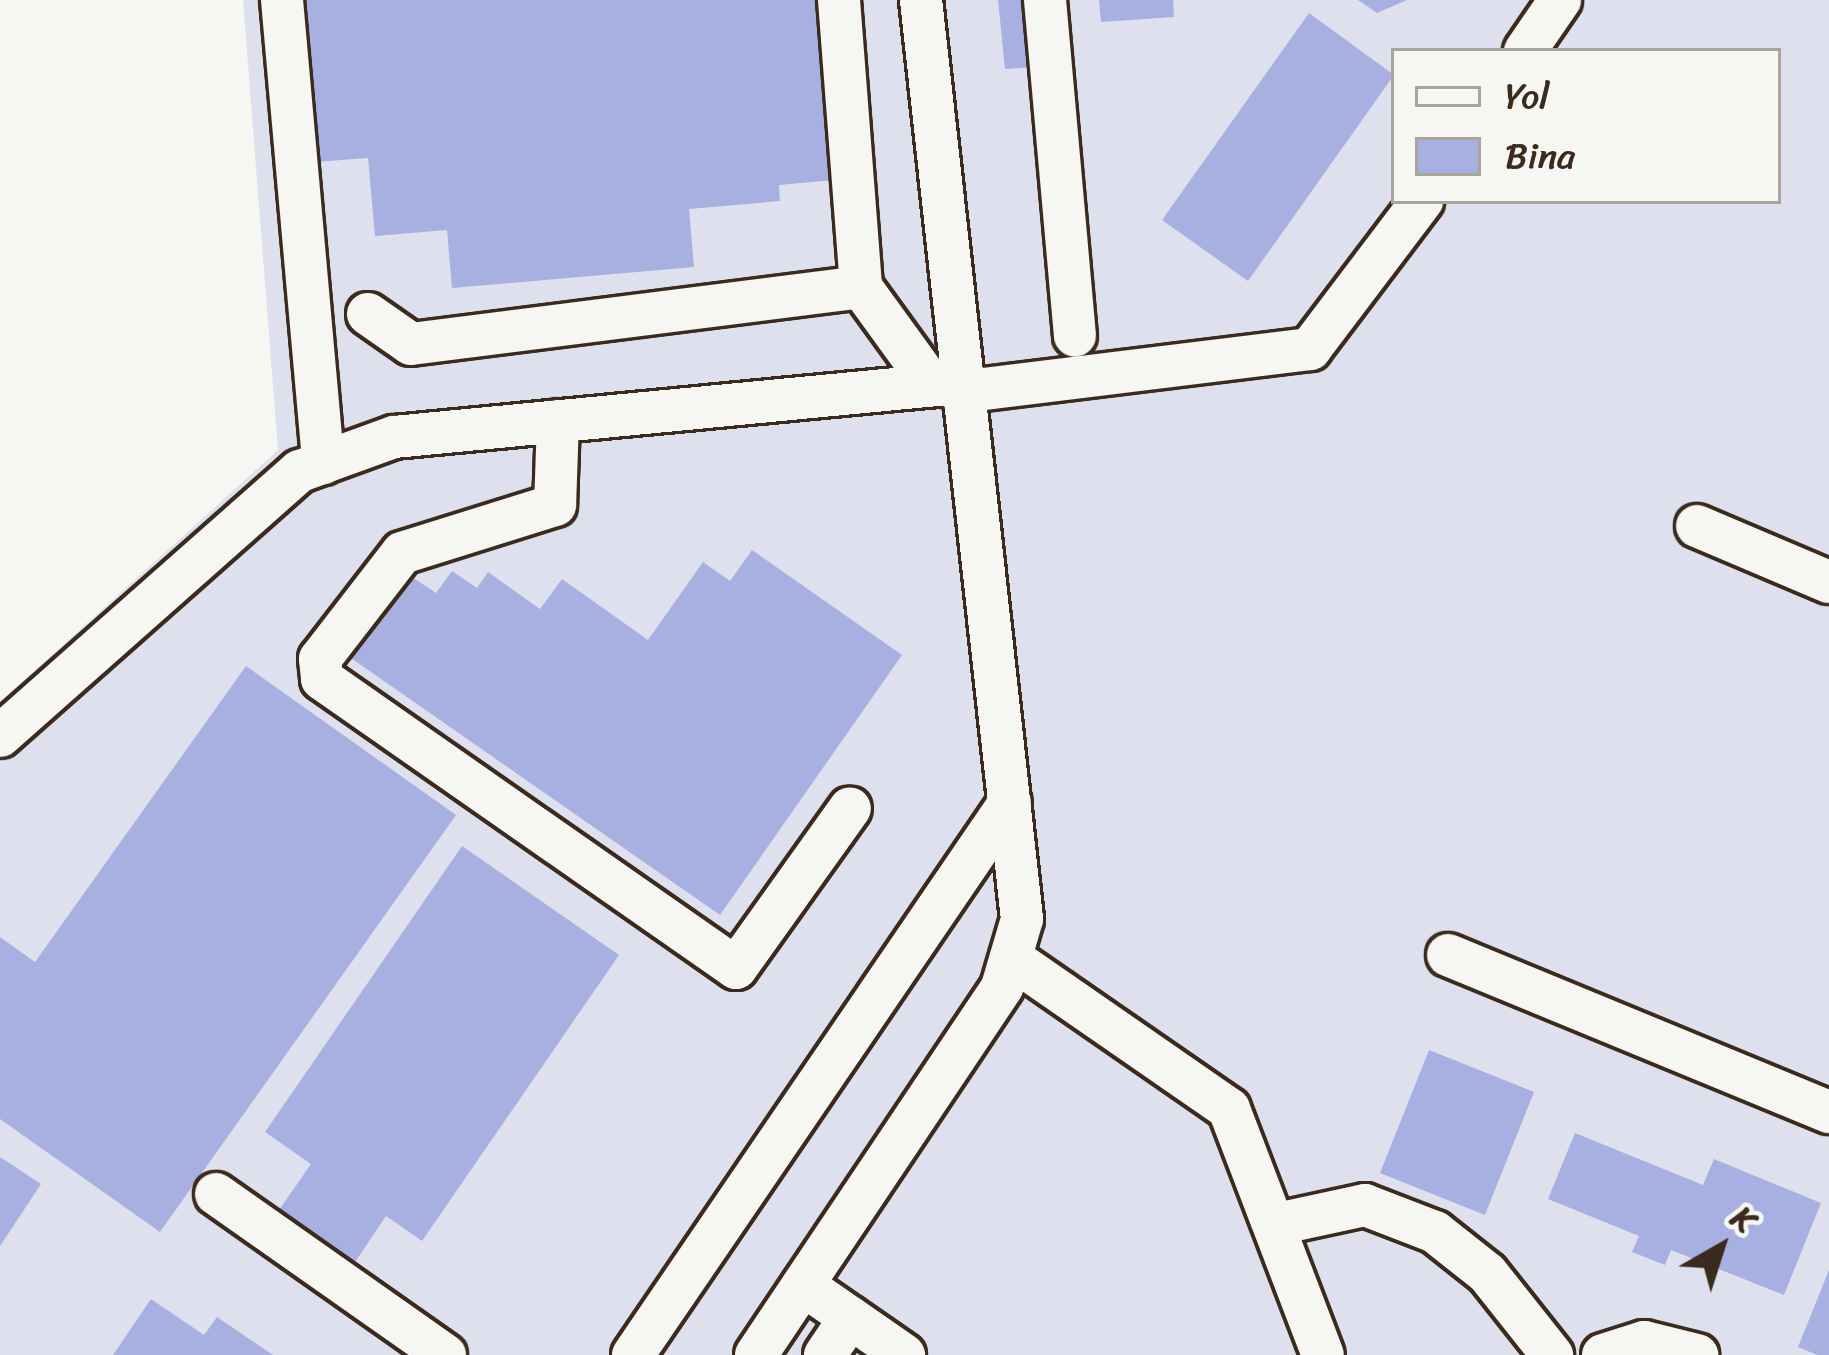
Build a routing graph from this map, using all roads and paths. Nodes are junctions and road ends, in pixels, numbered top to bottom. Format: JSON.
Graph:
{"nodes":[{"id":1,"x":282,"y":0,"type":"edge"},
{"id":2,"x":839,"y":0,"type":"edge"},
{"id":3,"x":921,"y":0,"type":"edge"},
{"id":4,"x":1045,"y":0,"type":"edge"},
{"id":5,"x":1560,"y":0,"type":"edge"},
{"id":6,"x":1527,"y":48,"type":"edge"},
{"id":7,"x":1420,"y":204,"type":"edge"},
{"id":8,"x":860,"y":287,"type":"junction"},
{"id":9,"x":368,"y":314,"type":"dead end"},
{"id":10,"x":1075,"y":336,"type":"dead end"},
{"id":11,"x":950,"y":387,"type":"junction"},
{"id":12,"x":558,"y":421,"type":"junction"},
{"id":13,"x":323,"y":463,"type":"junction"},
{"id":14,"x":1697,"y":526,"type":"dead end"},
{"id":15,"x":1829,"y":582,"type":"edge"},
{"id":16,"x":0,"y":736,"type":"edge"},
{"id":17,"x":1010,"y":802,"type":"junction"},
{"id":18,"x":850,"y":808,"type":"dead end"},
{"id":19,"x":1448,"y":955,"type":"dead end"},
{"id":20,"x":1011,"y":958,"type":"junction"},
{"id":21,"x":1829,"y":1112,"type":"edge"},
{"id":22,"x":216,"y":1194,"type":"dead end"},
{"id":23,"x":1277,"y":1224,"type":"junction"},
{"id":24,"x":803,"y":1285,"type":"junction"},
{"id":25,"x":850,"y":1318,"type":"junction"},
{"id":26,"x":445,"y":1355,"type":"edge"},
{"id":27,"x":633,"y":1355,"type":"edge"},
{"id":28,"x":757,"y":1355,"type":"edge"},
{"id":29,"x":825,"y":1355,"type":"edge"},
{"id":30,"x":904,"y":1355,"type":"edge"},
{"id":31,"x":1323,"y":1355,"type":"edge"},
{"id":32,"x":1552,"y":1355,"type":"edge"},
{"id":33,"x":1603,"y":1355,"type":"edge"},
{"id":34,"x":1697,"y":1355,"type":"edge"}],
"edges":[{"from":1,"to":13,"type":"street"},
{"from":2,"to":8,"type":"street"},
{"from":3,"to":11,"type":"street"},
{"from":4,"to":10,"type":"street"},
{"from":5,"to":6,"type":"street"},
{"from":7,"to":11,"type":"street"},
{"from":8,"to":9,"type":"street"},
{"from":8,"to":11,"type":"street"},
{"from":11,"to":12,"type":"street"},
{"from":11,"to":17,"type":"street"},
{"from":12,"to":13,"type":"street"},
{"from":12,"to":18,"type":"street"},
{"from":13,"to":16,"type":"street"},
{"from":14,"to":15,"type":"street"},
{"from":17,"to":20,"type":"street"},
{"from":17,"to":27,"type":"street"},
{"from":19,"to":21,"type":"street"},
{"from":20,"to":23,"type":"street"},
{"from":20,"to":24,"type":"street"},
{"from":22,"to":26,"type":"street"},
{"from":23,"to":31,"type":"street"},
{"from":23,"to":32,"type":"street"},
{"from":24,"to":25,"type":"street"},
{"from":24,"to":28,"type":"street"},
{"from":25,"to":29,"type":"street"},
{"from":25,"to":30,"type":"street"},
{"from":33,"to":34,"type":"street"}]}
